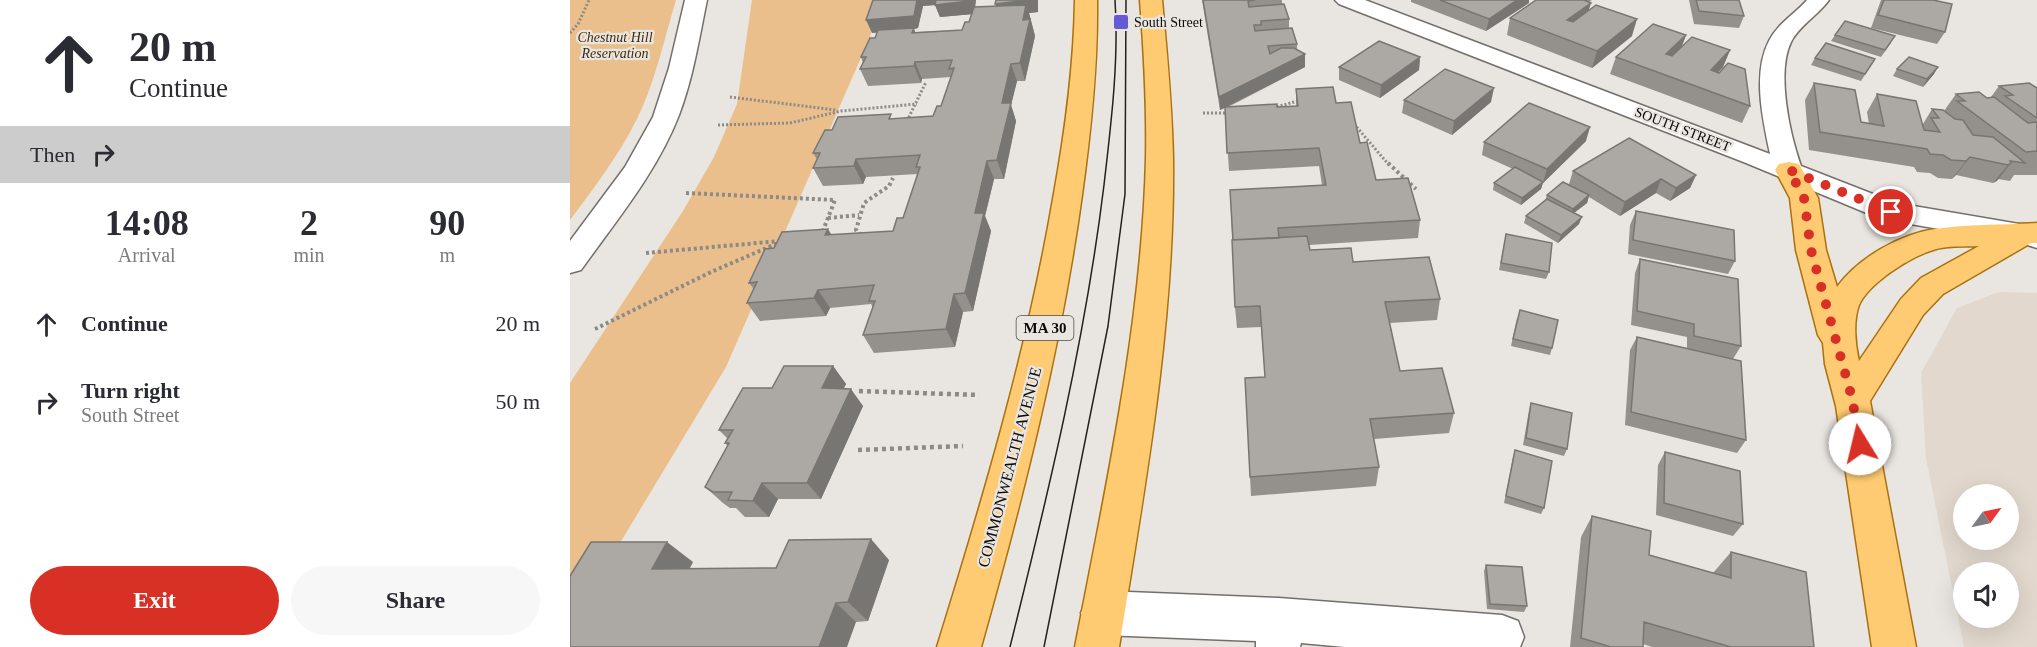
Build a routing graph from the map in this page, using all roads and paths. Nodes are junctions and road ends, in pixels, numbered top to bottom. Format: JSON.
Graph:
{"nodes":[{"id":1,"x":589,"y":0,"type":"edge"},
{"id":2,"x":696,"y":0,"type":"edge"},
{"id":3,"x":1086,"y":0,"type":"edge"},
{"id":4,"x":1151,"y":0,"type":"edge"},
{"id":5,"x":1346,"y":0,"type":"edge"},
{"id":6,"x":1810,"y":2,"type":"edge"},
{"id":7,"x":570,"y":33,"type":"edge"},
{"id":8,"x":926,"y":82,"type":"edge"},
{"id":9,"x":730,"y":96,"type":"dead end"},
{"id":10,"x":1304,"y":100,"type":"edge"},
{"id":11,"x":917,"y":104,"type":"junction"},
{"id":12,"x":841,"y":111,"type":"junction"},
{"id":13,"x":1265,"y":111,"type":"edge"},
{"id":14,"x":1203,"y":113,"type":"dead end"},
{"id":15,"x":1236,"y":117,"type":"edge"},
{"id":16,"x":1349,"y":117,"type":"edge"},
{"id":17,"x":908,"y":124,"type":"edge"},
{"id":18,"x":718,"y":125,"type":"dead end"},
{"id":19,"x":1789,"y":170,"type":"junction"},
{"id":20,"x":893,"y":178,"type":"edge"},
{"id":21,"x":1416,"y":189,"type":"dead end"},
{"id":22,"x":686,"y":193,"type":"dead end"},
{"id":23,"x":860,"y":215,"type":"junction"},
{"id":24,"x":828,"y":218,"type":"junction"},
{"id":25,"x":814,"y":235,"type":"edge"},
{"id":26,"x":2034,"y":235,"type":"edge"},
{"id":27,"x":866,"y":240,"type":"edge"},
{"id":28,"x":646,"y":253,"type":"dead end"},
{"id":29,"x":570,"y":262,"type":"edge"},
{"id":30,"x":595,"y":329,"type":"dead end"},
{"id":31,"x":1840,"y":351,"type":"junction"},
{"id":32,"x":858,"y":391,"type":"dead end"},
{"id":33,"x":979,"y":394,"type":"dead end"},
{"id":34,"x":1852,"y":398,"type":"junction"},
{"id":35,"x":963,"y":446,"type":"dead end"},
{"id":36,"x":858,"y":450,"type":"dead end"},
{"id":37,"x":1100,"y":630,"type":"edge"},
{"id":38,"x":1279,"y":633,"type":"edge"},
{"id":39,"x":1502,"y":637,"type":"dead end"},
{"id":40,"x":959,"y":647,"type":"edge"},
{"id":41,"x":1894,"y":647,"type":"edge"}],
"edges":[{"from":1,"to":7,"type":"path"},
{"from":2,"to":29,"type":"street"},
{"from":3,"to":40,"type":"main road","name":"COMMONWEALTH AVENUE","number":"MA 30"},
{"from":4,"to":37,"type":"main road"},
{"from":5,"to":19,"type":"street","name":"SOUTH STREET"},
{"from":6,"to":19,"type":"street"},
{"from":8,"to":11,"type":"path"},
{"from":9,"to":12,"type":"path"},
{"from":10,"to":13,"type":"path"},
{"from":11,"to":12,"type":"path"},
{"from":11,"to":17,"type":"path"},
{"from":12,"to":18,"type":"path"},
{"from":14,"to":15,"type":"path"},
{"from":16,"to":21,"type":"path"},
{"from":19,"to":26,"type":"street","name":"SOUTH STREET"},
{"from":19,"to":31,"type":"main road"},
{"from":20,"to":23,"type":"path"},
{"from":22,"to":24,"type":"path"},
{"from":23,"to":24,"type":"path"},
{"from":23,"to":27,"type":"path"},
{"from":24,"to":25,"type":"path"},
{"from":26,"to":31,"type":"main road"},
{"from":26,"to":34,"type":"main road"},
{"from":28,"to":30,"type":"path"},
{"from":31,"to":34,"type":"main road"},
{"from":32,"to":33,"type":"path"},
{"from":34,"to":41,"type":"main road"},
{"from":35,"to":36,"type":"path"},
{"from":37,"to":38,"type":"street"},
{"from":38,"to":39,"type":"street"}]}
